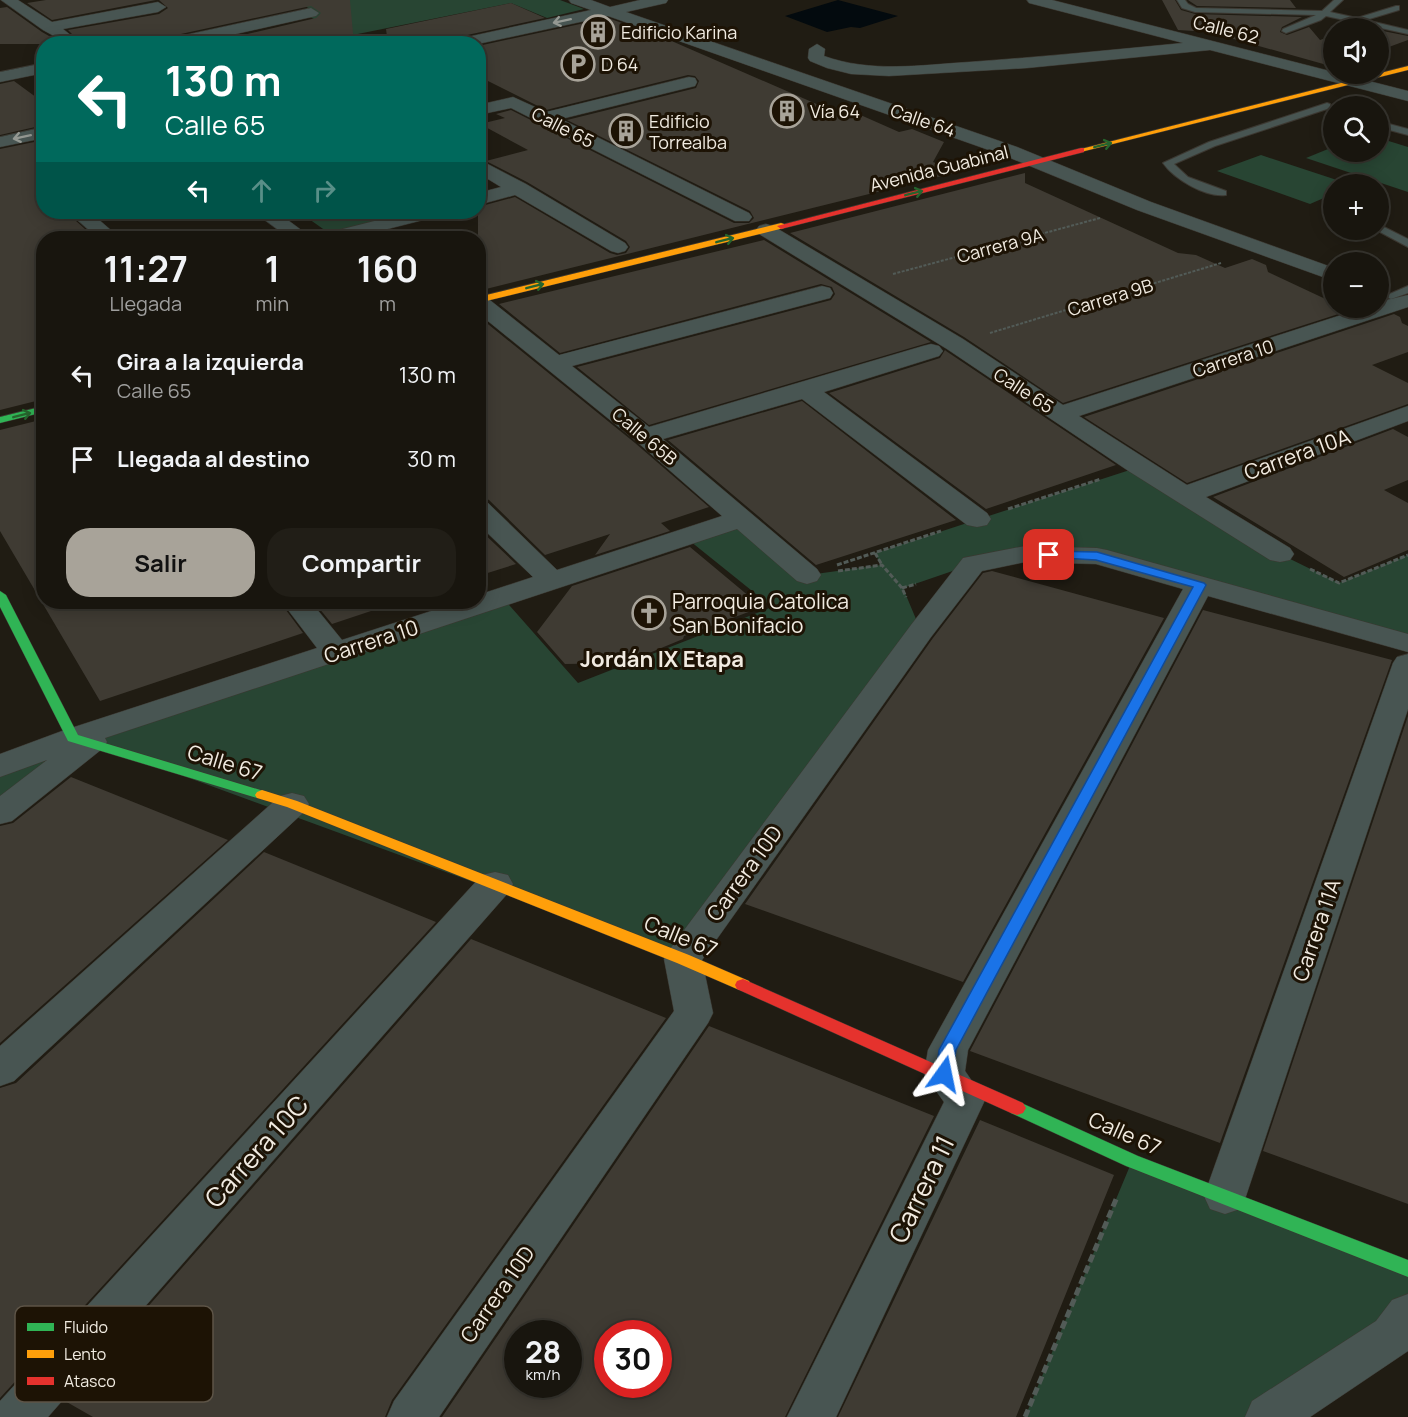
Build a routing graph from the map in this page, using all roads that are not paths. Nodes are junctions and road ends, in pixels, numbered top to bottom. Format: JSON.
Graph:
{"nodes":[{"id":1,"x":8,"y":0,"type":"edge"},
{"id":2,"x":141,"y":0,"type":"edge"},
{"id":3,"x":284,"y":0,"type":"edge"},
{"id":4,"x":576,"y":0,"type":"edge"},
{"id":5,"x":661,"y":0,"type":"edge"},
{"id":6,"x":1034,"y":0,"type":"edge"},
{"id":7,"x":1181,"y":0,"type":"edge"},
{"id":8,"x":1339,"y":0,"type":"edge"},
{"id":9,"x":158,"y":6,"type":"edge"},
{"id":10,"x":1396,"y":8,"type":"dead end"},
{"id":11,"x":608,"y":12,"type":"junction"},
{"id":12,"x":1325,"y":14,"type":"junction"},
{"id":13,"x":1346,"y":18,"type":"edge"},
{"id":14,"x":1364,"y":18,"type":"edge"},
{"id":15,"x":43,"y":23,"type":"junction"},
{"id":16,"x":188,"y":24,"type":"dead end"},
{"id":17,"x":251,"y":26,"type":"junction"},
{"id":18,"x":1389,"y":27,"type":"edge"},
{"id":19,"x":1286,"y":31,"type":"dead end"},
{"id":20,"x":1407,"y":31,"type":"edge"},
{"id":21,"x":208,"y":35,"type":"junction"},
{"id":22,"x":63,"y":36,"type":"edge"},
{"id":23,"x":203,"y":36,"type":"edge"},
{"id":24,"x":270,"y":36,"type":"edge"},
{"id":25,"x":486,"y":38,"type":"edge"},
{"id":26,"x":1212,"y":45,"type":"junction"},
{"id":27,"x":817,"y":49,"type":"dead end"},
{"id":28,"x":1398,"y":56,"type":"dead end"},
{"id":29,"x":1389,"y":58,"type":"edge"},
{"id":30,"x":1408,"y":68,"type":"edge"},
{"id":31,"x":36,"y":70,"type":"edge"},
{"id":32,"x":1323,"y":72,"type":"edge"},
{"id":33,"x":1389,"y":73,"type":"edge"},
{"id":34,"x":1323,"y":74,"type":"edge"},
{"id":35,"x":0,"y":77,"type":"edge"},
{"id":36,"x":1301,"y":80,"type":"dead end"},
{"id":37,"x":689,"y":82,"type":"dead end"},
{"id":38,"x":1345,"y":84,"type":"edge"},
{"id":39,"x":1361,"y":84,"type":"edge"},
{"id":40,"x":1303,"y":95,"type":"junction"},
{"id":41,"x":1408,"y":96,"type":"edge"},
{"id":42,"x":1323,"y":104,"type":"edge"},
{"id":43,"x":486,"y":108,"type":"edge"},
{"id":44,"x":1323,"y":109,"type":"edge"},
{"id":45,"x":543,"y":118,"type":"junction"},
{"id":46,"x":1389,"y":127,"type":"edge"},
{"id":47,"x":1408,"y":132,"type":"edge"},
{"id":48,"x":36,"y":134,"type":"edge"},
{"id":49,"x":0,"y":142,"type":"edge"},
{"id":50,"x":1010,"y":150,"type":"junction"},
{"id":51,"x":1034,"y":153,"type":"junction"},
{"id":52,"x":986,"y":156,"type":"dead end"},
{"id":53,"x":486,"y":169,"type":"edge"},
{"id":54,"x":519,"y":188,"type":"junction"},
{"id":55,"x":1222,"y":193,"type":"dead end"},
{"id":56,"x":486,"y":197,"type":"edge"},
{"id":57,"x":87,"y":219,"type":"edge"},
{"id":58,"x":275,"y":219,"type":"edge"},
{"id":59,"x":405,"y":219,"type":"edge"},
{"id":60,"x":754,"y":220,"type":"junction"},
{"id":61,"x":719,"y":222,"type":"dead end"},
{"id":62,"x":101,"y":231,"type":"edge"},
{"id":63,"x":292,"y":231,"type":"edge"},
{"id":64,"x":357,"y":231,"type":"edge"},
{"id":65,"x":1389,"y":233,"type":"edge"},
{"id":66,"x":1408,"y":244,"type":"edge"},
{"id":67,"x":623,"y":245,"type":"joint"},
{"id":68,"x":594,"y":252,"type":"dead end"},
{"id":69,"x":1323,"y":271,"type":"edge"},
{"id":70,"x":822,"y":293,"type":"dead end"},
{"id":71,"x":1398,"y":296,"type":"edge"},
{"id":72,"x":486,"y":299,"type":"edge"},
{"id":73,"x":486,"y":307,"type":"edge"},
{"id":74,"x":931,"y":351,"type":"dead end"},
{"id":75,"x":557,"y":363,"type":"junction"},
{"id":76,"x":806,"y":390,"type":"junction"},
{"id":77,"x":36,"y":411,"type":"edge"},
{"id":78,"x":1408,"y":413,"type":"edge"},
{"id":79,"x":1060,"y":414,"type":"junction"},
{"id":80,"x":0,"y":420,"type":"edge"},
{"id":81,"x":645,"y":436,"type":"junction"},
{"id":82,"x":1186,"y":495,"type":"junction"},
{"id":83,"x":486,"y":516,"type":"edge"},
{"id":84,"x":743,"y":518,"type":"junction"},
{"id":85,"x":977,"y":519,"type":"dead end"},
{"id":86,"x":1280,"y":554,"type":"dead end"},
{"id":87,"x":807,"y":575,"type":"road end"},
{"id":88,"x":552,"y":580,"type":"junction"},
{"id":89,"x":1200,"y":585,"type":"junction"},
{"id":90,"x":0,"y":595,"type":"edge"},
{"id":91,"x":486,"y":603,"type":"edge"},
{"id":92,"x":302,"y":609,"type":"edge"},
{"id":93,"x":469,"y":609,"type":"edge"},
{"id":94,"x":1408,"y":643,"type":"edge"},
{"id":95,"x":336,"y":652,"type":"junction"},
{"id":96,"x":1408,"y":663,"type":"edge"},
{"id":97,"x":82,"y":740,"type":"junction"},
{"id":98,"x":0,"y":766,"type":"edge"},
{"id":99,"x":292,"y":804,"type":"junction"},
{"id":100,"x":0,"y":813,"type":"edge"},
{"id":101,"x":495,"y":884,"type":"junction"},
{"id":102,"x":683,"y":959,"type":"junction"},
{"id":103,"x":0,"y":1070,"type":"edge"},
{"id":104,"x":944,"y":1074,"type":"junction"},
{"id":105,"x":1225,"y":1196,"type":"junction"},
{"id":106,"x":1408,"y":1269,"type":"edge"},
{"id":107,"x":117,"y":1306,"type":"edge"},
{"id":108,"x":1408,"y":1314,"type":"edge"},
{"id":109,"x":30,"y":1402,"type":"edge"},
{"id":110,"x":17,"y":1417,"type":"edge"},
{"id":111,"x":411,"y":1417,"type":"edge"},
{"id":112,"x":812,"y":1417,"type":"edge"},
{"id":113,"x":1269,"y":1417,"type":"edge"}],
"edges":[{"from":1,"to":15,"type":"street"},
{"from":2,"to":15,"type":"street"},
{"from":3,"to":17,"type":"street"},
{"from":4,"to":11,"type":"street","name":"Calle 64"},
{"from":5,"to":11,"type":"street"},
{"from":6,"to":26,"type":"street","name":"Calle 62"},
{"from":7,"to":12,"type":"lane"},
{"from":8,"to":12,"type":"lane"},
{"from":9,"to":15,"type":"street"},
{"from":10,"to":14,"type":"lane"},
{"from":11,"to":25,"type":"street","one_way":true},
{"from":11,"to":50,"type":"street","name":"Calle 64"},
{"from":12,"to":13,"type":"lane"},
{"from":12,"to":19,"type":"lane"},
{"from":15,"to":22,"type":"street"},
{"from":16,"to":21,"type":"street"},
{"from":17,"to":21,"type":"street"},
{"from":17,"to":24,"type":"street"},
{"from":18,"to":20,"type":"lane"},
{"from":21,"to":23,"type":"street"},
{"from":26,"to":27,"type":"street"},
{"from":26,"to":32,"type":"street","name":"Calle 62"},
{"from":28,"to":29,"type":"main road"},
{"from":30,"to":33,"type":"main road","name":"Avenida Guabinal"},
{"from":31,"to":35,"type":"street"},
{"from":34,"to":36,"type":"main road"},
{"from":37,"to":45,"type":"street"},
{"from":38,"to":40,"type":"main road","name":"Avenida Guabinal"},
{"from":39,"to":41,"type":"street","name":"Calle 62"},
{"from":40,"to":42,"type":"lane"},
{"from":51,"to":40,"type":"main road","name":"Avenida Guabinal","one_way":true},
{"from":43,"to":45,"type":"street","name":"Calle 65"},
{"from":44,"to":55,"type":"lane"},
{"from":45,"to":60,"type":"street","name":"Calle 65"},
{"from":46,"to":47,"type":"lane"},
{"from":48,"to":49,"type":"street","one_way":true},
{"from":50,"to":51,"type":"street","name":"Calle 64"},
{"from":50,"to":52,"type":"main road","name":"Avenida Guabinal"},
{"from":60,"to":51,"type":"main road","name":"Avenida Guabinal","one_way":true},
{"from":51,"to":69,"type":"street","name":"Calle 64"},
{"from":53,"to":54,"type":"street"},
{"from":54,"to":56,"type":"street"},
{"from":54,"to":67,"type":"street"},
{"from":57,"to":62,"type":"street"},
{"from":58,"to":63,"type":"street"},
{"from":59,"to":64,"type":"street"},
{"from":60,"to":61,"type":"main road","name":"Avenida Guabinal"},
{"from":72,"to":60,"type":"main road","name":"Avenida Guabinal","one_way":true},
{"from":60,"to":79,"type":"street","name":"Calle 65"},
{"from":65,"to":66,"type":"lane"},
{"from":67,"to":68,"type":"main road"},
{"from":70,"to":75,"type":"street"},
{"from":71,"to":79,"type":"street","name":"Carrera 10"},
{"from":73,"to":75,"type":"street","name":"Calle 65B"},
{"from":74,"to":76,"type":"street"},
{"from":75,"to":81,"type":"street","name":"Calle 65B"},
{"from":76,"to":81,"type":"street"},
{"from":76,"to":85,"type":"street"},
{"from":80,"to":77,"type":"main road","one_way":true},
{"from":78,"to":82,"type":"street","name":"Carrera 10A"},
{"from":79,"to":82,"type":"street","name":"Calle 65"},
{"from":81,"to":84,"type":"street","name":"Calle 65B"},
{"from":82,"to":86,"type":"street","name":"Calle 65"},
{"from":83,"to":88,"type":"street"},
{"from":84,"to":87,"type":"street","name":"Calle 65B"},
{"from":84,"to":88,"type":"street","name":"Carrera 10"},
{"from":88,"to":91,"type":"street","name":"Carrera 10"},
{"from":89,"to":94,"type":"street"},
{"from":89,"to":102,"type":"street","name":"Carrera 10D"},
{"from":89,"to":104,"type":"street"},
{"from":90,"to":97,"type":"main road"},
{"from":92,"to":95,"type":"street"},
{"from":93,"to":95,"type":"street","name":"Carrera 10"},
{"from":95,"to":97,"type":"street","name":"Carrera 10"},
{"from":96,"to":105,"type":"street","name":"Carrera 11A"},
{"from":97,"to":98,"type":"street","name":"Carrera 10"},
{"from":97,"to":99,"type":"main road","name":"Calle 67"},
{"from":97,"to":100,"type":"street"},
{"from":99,"to":101,"type":"main road","name":"Calle 67"},
{"from":99,"to":103,"type":"street"},
{"from":101,"to":102,"type":"main road","name":"Calle 67"},
{"from":101,"to":107,"type":"street","name":"Carrera 10C"},
{"from":102,"to":104,"type":"main road","name":"Calle 67"},
{"from":102,"to":111,"type":"street","name":"Carrera 10D"},
{"from":104,"to":105,"type":"main road","name":"Calle 67"},
{"from":104,"to":112,"type":"street","name":"Carrera 11"},
{"from":105,"to":106,"type":"main road","name":"Calle 67"},
{"from":108,"to":113,"type":"street"},
{"from":109,"to":110,"type":"street","name":"Carrera 10C"}]}
